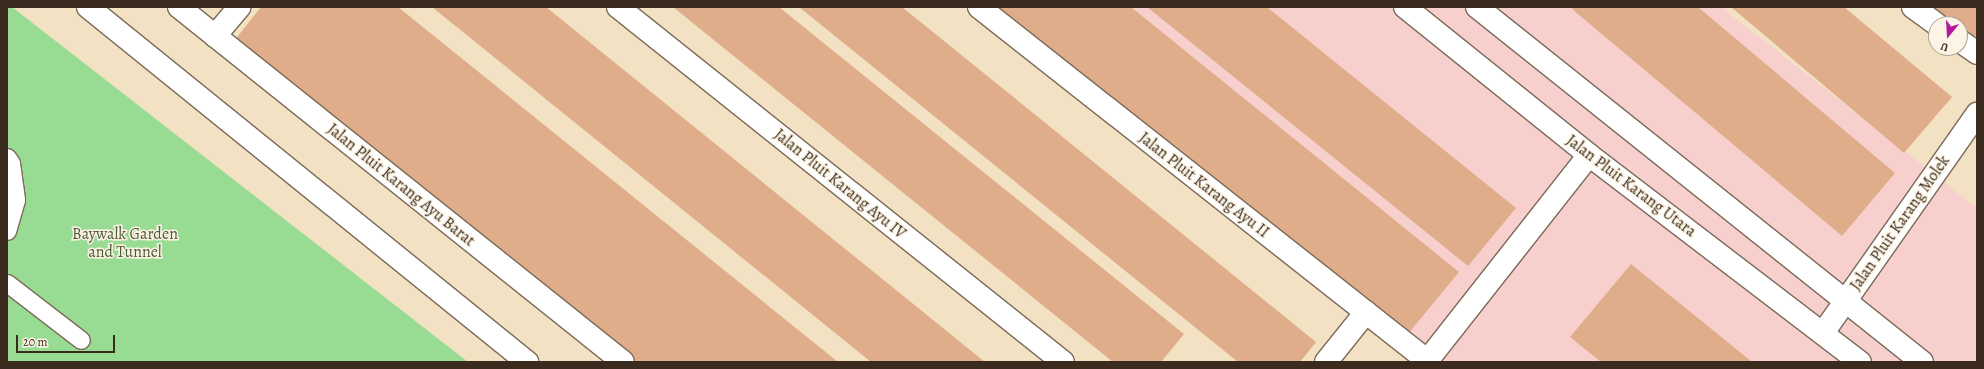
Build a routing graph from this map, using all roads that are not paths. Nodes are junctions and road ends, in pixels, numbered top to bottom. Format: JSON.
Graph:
{"nodes":[{"id":1,"x":88,"y":7,"type":"edge"},
{"id":2,"x":179,"y":7,"type":"edge"},
{"id":3,"x":239,"y":7,"type":"edge"},
{"id":4,"x":618,"y":7,"type":"edge"},
{"id":5,"x":979,"y":7,"type":"edge"},
{"id":6,"x":1405,"y":7,"type":"edge"},
{"id":7,"x":1477,"y":7,"type":"edge"},
{"id":8,"x":1913,"y":7,"type":"edge"},
{"id":9,"x":1928,"y":18,"type":"edge"},
{"id":10,"x":215,"y":36,"type":"junction"},
{"id":11,"x":1968,"y":47,"type":"edge"},
{"id":12,"x":1977,"y":53,"type":"edge"},
{"id":13,"x":1977,"y":114,"type":"edge"},
{"id":14,"x":1589,"y":155,"type":"junction"},
{"id":15,"x":7,"y":157,"type":"edge"},
{"id":16,"x":7,"y":231,"type":"edge"},
{"id":17,"x":7,"y":283,"type":"edge"},
{"id":18,"x":1845,"y":302,"type":"junction"},
{"id":19,"x":1366,"y":312,"type":"junction"},
{"id":20,"x":1823,"y":333,"type":"junction"},
{"id":21,"x":81,"y":340,"type":"dead end"},
{"id":22,"x":1428,"y":361,"type":"edge"},
{"id":23,"x":526,"y":362,"type":"edge"},
{"id":24,"x":623,"y":362,"type":"edge"},
{"id":25,"x":1063,"y":362,"type":"edge"},
{"id":26,"x":1326,"y":362,"type":"edge"},
{"id":27,"x":1860,"y":362,"type":"edge"},
{"id":28,"x":1922,"y":362,"type":"edge"}],
"edges":[{"from":1,"to":23,"type":"street"},
{"from":2,"to":10,"type":"street","name":"Jalan Pluit Karang Ayu Barat"},
{"from":3,"to":10,"type":"street"},
{"from":4,"to":25,"type":"street","name":"Jalan Pluit Karang Ayu IV"},
{"from":5,"to":19,"type":"street","name":"Jalan Pluit Karang Ayu II"},
{"from":6,"to":14,"type":"street","name":"Jalan Pluit Karang Utara"},
{"from":7,"to":18,"type":"street"},
{"from":8,"to":9,"type":"street"},
{"from":10,"to":24,"type":"street","name":"Jalan Pluit Karang Ayu Barat"},
{"from":11,"to":12,"type":"street"},
{"from":13,"to":18,"type":"street","name":"Jalan Pluit Karang Molek"},
{"from":14,"to":20,"type":"street","name":"Jalan Pluit Karang Utara"},
{"from":14,"to":22,"type":"street"},
{"from":15,"to":16,"type":"lane"},
{"from":17,"to":21,"type":"lane"},
{"from":18,"to":20,"type":"street","name":"Jalan Pluit Karang Molek"},
{"from":18,"to":28,"type":"street"},
{"from":19,"to":22,"type":"street","name":"Jalan Pluit Karang Ayu II"},
{"from":19,"to":26,"type":"street"},
{"from":20,"to":27,"type":"street","name":"Jalan Pluit Karang Utara"}]}
